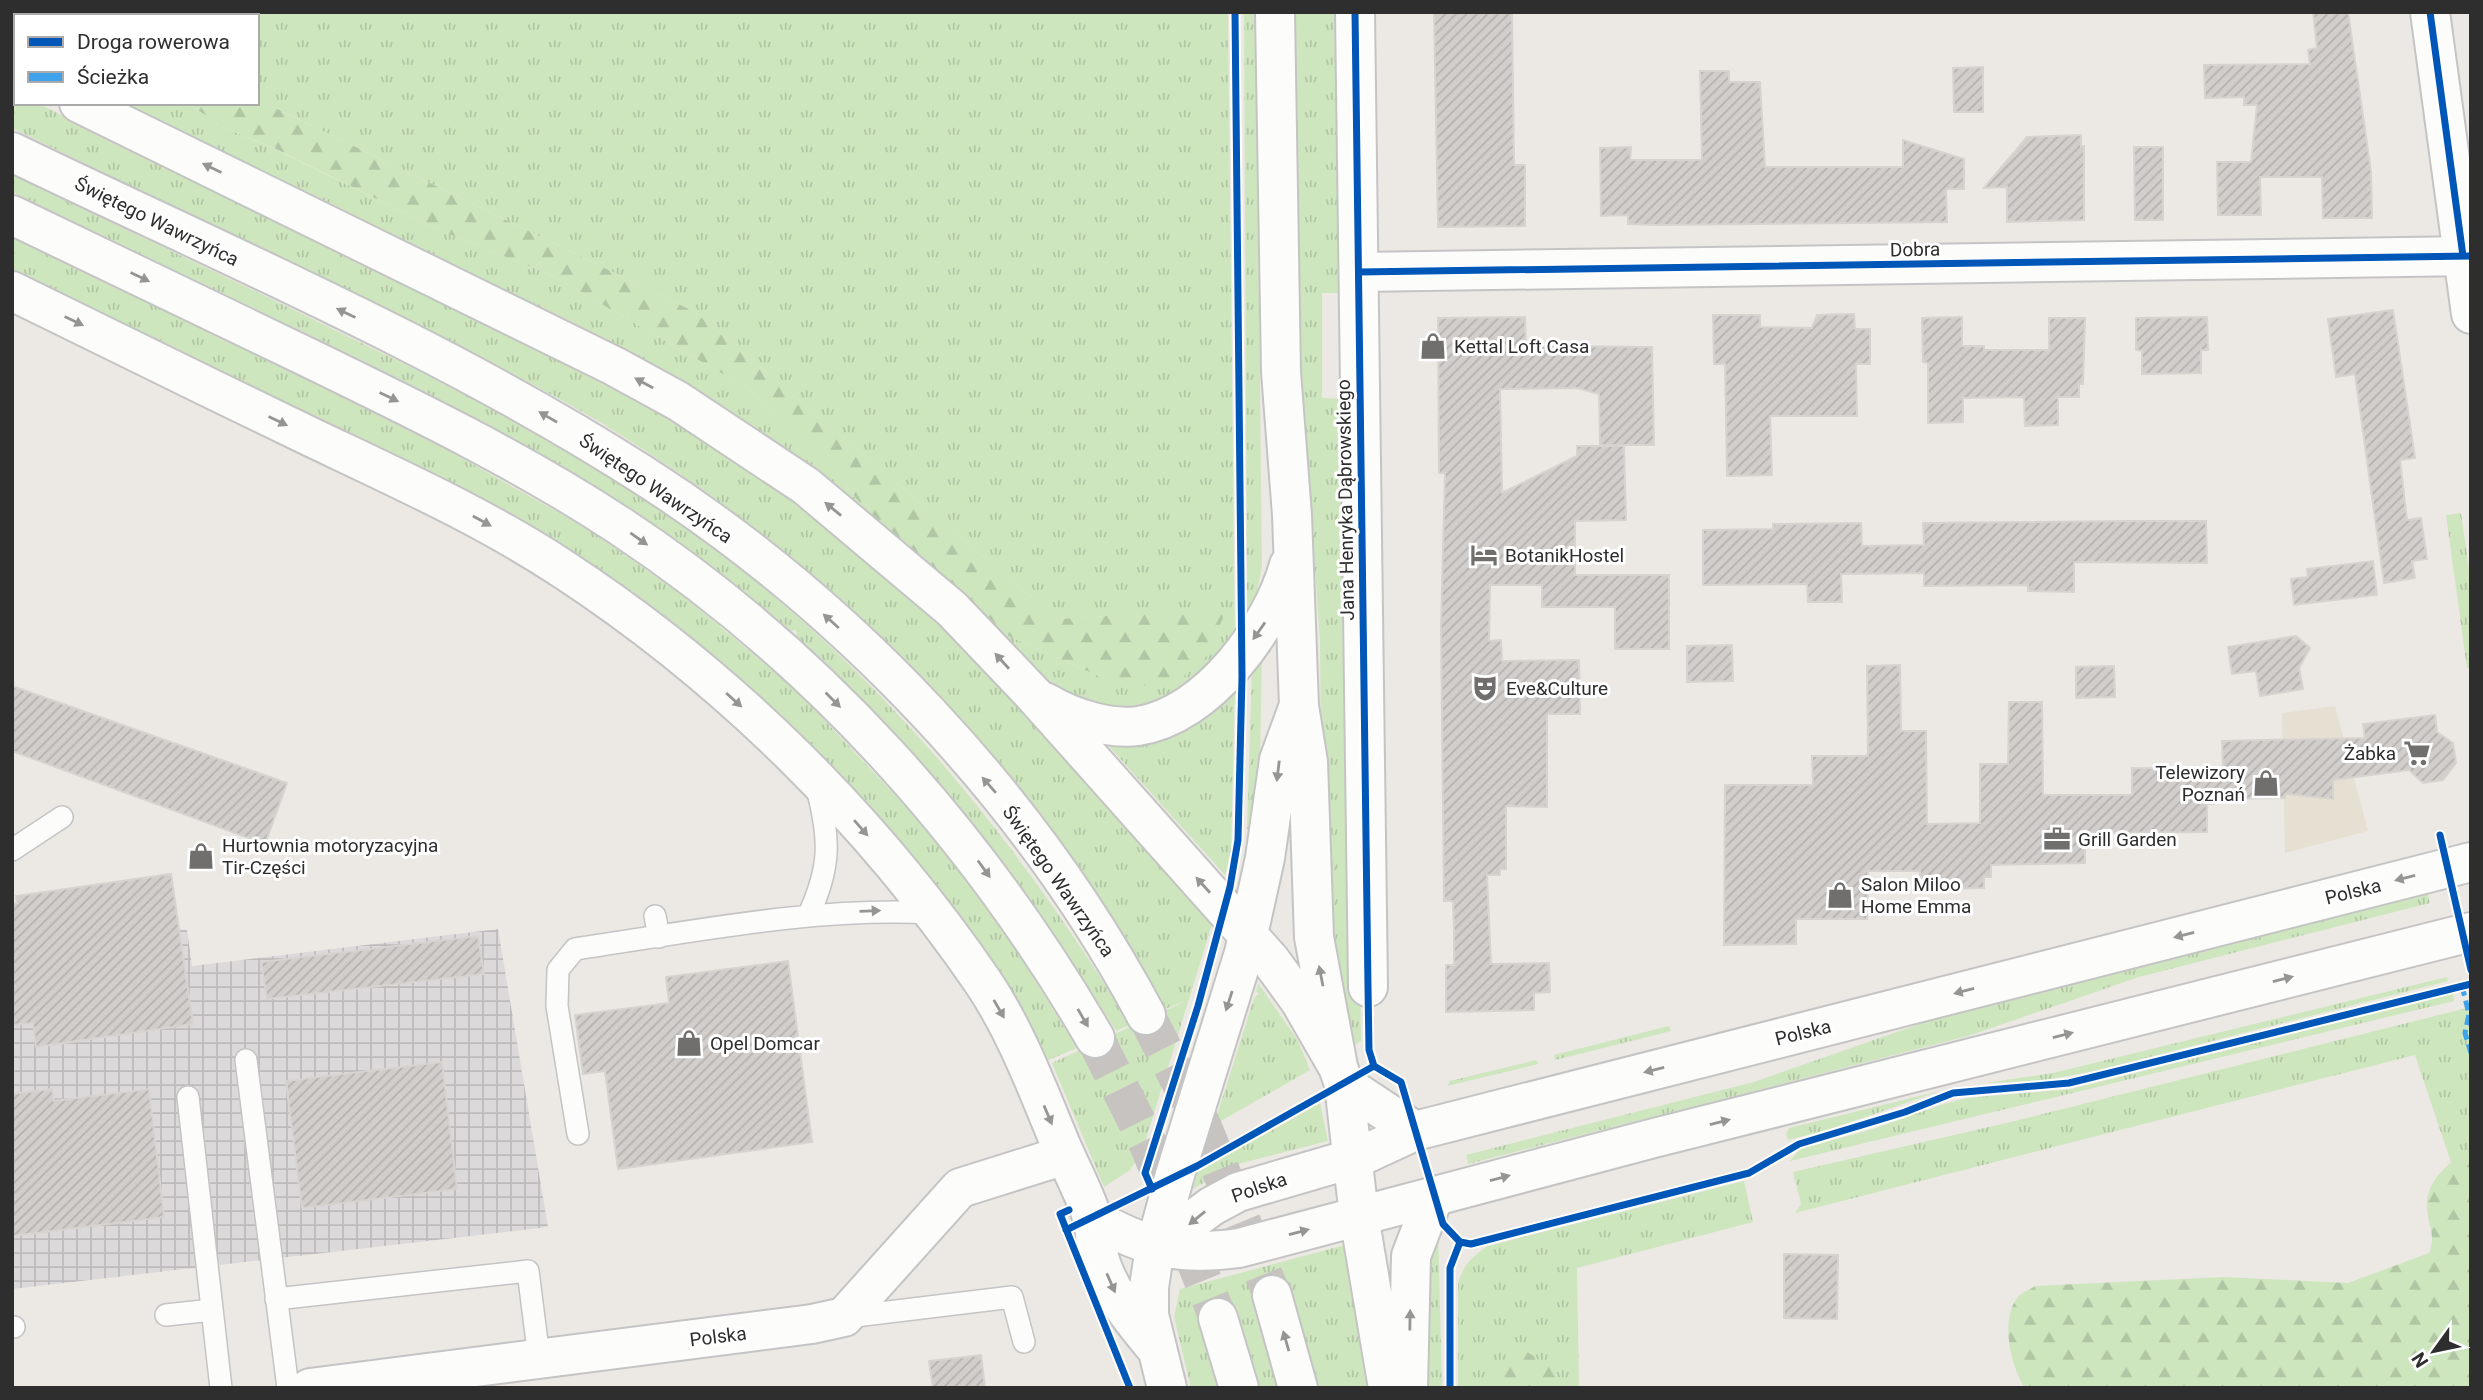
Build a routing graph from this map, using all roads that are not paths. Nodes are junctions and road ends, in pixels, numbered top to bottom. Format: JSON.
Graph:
{"nodes":[{"id":1,"x":1275,"y":12,"type":"edge"},
{"id":2,"x":1355,"y":12,"type":"edge"},
{"id":3,"x":2430,"y":12,"type":"edge"},
{"id":4,"x":83,"y":105,"type":"edge"},
{"id":5,"x":12,"y":152,"type":"edge"},
{"id":6,"x":12,"y":215,"type":"edge"},
{"id":7,"x":2467,"y":256,"type":"edge"},
{"id":8,"x":1359,"y":272,"type":"junction"},
{"id":9,"x":12,"y":291,"type":"edge"},
{"id":10,"x":2471,"y":314,"type":"edge"},
{"id":11,"x":1293,"y":546,"type":"junction"},
{"id":12,"x":1033,"y":694,"type":"junction"},
{"id":13,"x":1298,"y":706,"type":"junction"},
{"id":14,"x":815,"y":778,"type":"junction"},
{"id":15,"x":62,"y":817,"type":"dead end"},
{"id":16,"x":12,"y":850,"type":"edge"},
{"id":17,"x":2471,"y":862,"type":"edge"},
{"id":18,"x":931,"y":913,"type":"junction"},
{"id":19,"x":809,"y":914,"type":"junction"},
{"id":20,"x":2471,"y":932,"type":"edge"},
{"id":21,"x":1248,"y":936,"type":"junction"},
{"id":22,"x":1368,"y":987,"type":"dead end"},
{"id":23,"x":1146,"y":1015,"type":"tunnel mouth"},
{"id":24,"x":1095,"y":1038,"type":"tunnel mouth"},
{"id":25,"x":246,"y":1060,"type":"dead end"},
{"id":26,"x":1341,"y":1076,"type":"junction"},
{"id":27,"x":188,"y":1097,"type":"dead end"},
{"id":28,"x":1415,"y":1131,"type":"junction"},
{"id":29,"x":578,"y":1134,"type":"dead end"},
{"id":30,"x":1065,"y":1155,"type":"junction"},
{"id":31,"x":1351,"y":1159,"type":"junction"},
{"id":32,"x":1434,"y":1196,"type":"junction"},
{"id":33,"x":1359,"y":1216,"type":"junction"},
{"id":34,"x":1093,"y":1218,"type":"junction"},
{"id":35,"x":1155,"y":1248,"type":"junction"},
{"id":36,"x":1272,"y":1295,"type":"tunnel mouth"},
{"id":37,"x":276,"y":1299,"type":"junction"},
{"id":38,"x":212,"y":1310,"type":"junction"},
{"id":39,"x":166,"y":1315,"type":"dead end"},
{"id":40,"x":845,"y":1317,"type":"junction"},
{"id":41,"x":1218,"y":1318,"type":"tunnel mouth"},
{"id":42,"x":1024,"y":1342,"type":"dead end"},
{"id":43,"x":1154,"y":1346,"type":"junction"},
{"id":44,"x":550,"y":1367,"type":"edge"},
{"id":45,"x":221,"y":1388,"type":"edge"},
{"id":46,"x":288,"y":1388,"type":"edge"},
{"id":47,"x":310,"y":1388,"type":"edge"},
{"id":48,"x":1167,"y":1388,"type":"edge"},
{"id":49,"x":1239,"y":1388,"type":"edge"},
{"id":50,"x":1298,"y":1388,"type":"edge"},
{"id":51,"x":1388,"y":1388,"type":"edge"},
{"id":52,"x":1408,"y":1388,"type":"edge"}],
"edges":[{"from":1,"to":11,"type":"street"},
{"from":2,"to":8,"type":"street","name":"Jana Henryka Dąbrowskiego"},
{"from":3,"to":7,"type":"street"},
{"from":12,"to":4,"type":"street","one_way":true},
{"from":23,"to":5,"type":"street","name":"Świętego Wawrzyńca","one_way":true},
{"from":6,"to":24,"type":"street","one_way":true},
{"from":7,"to":8,"type":"street","name":"Dobra"},
{"from":7,"to":10,"type":"street"},
{"from":8,"to":22,"type":"street","name":"Jana Henryka Dąbrowskiego"},
{"from":9,"to":14,"type":"street","one_way":true},
{"from":11,"to":12,"type":"street","one_way":true},
{"from":11,"to":13,"type":"street"},
{"from":21,"to":12,"type":"street","one_way":true},
{"from":13,"to":21,"type":"street","one_way":true},
{"from":26,"to":13,"type":"street","one_way":true},
{"from":14,"to":18,"type":"street","one_way":true},
{"from":14,"to":19,"type":"lane"},
{"from":15,"to":16,"type":"lane"},
{"from":17,"to":28,"type":"street","name":"Polska","one_way":true},
{"from":19,"to":18,"type":"lane","one_way":true},
{"from":18,"to":30,"type":"street","one_way":true},
{"from":19,"to":29,"type":"lane"},
{"from":32,"to":20,"type":"street","one_way":true},
{"from":21,"to":26,"type":"street"},
{"from":21,"to":35,"type":"street","one_way":true},
{"from":25,"to":37,"type":"lane"},
{"from":26,"to":28,"type":"street"},
{"from":26,"to":31,"type":"street"},
{"from":27,"to":38,"type":"lane"},
{"from":28,"to":31,"type":"street","name":"Polska"},
{"from":30,"to":34,"type":"street"},
{"from":30,"to":40,"type":"street"},
{"from":31,"to":33,"type":"street"},
{"from":31,"to":35,"type":"street","name":"Polska","one_way":true},
{"from":32,"to":33,"type":"street"},
{"from":52,"to":32,"type":"street","one_way":true},
{"from":35,"to":33,"type":"street","one_way":true},
{"from":33,"to":51,"type":"street"},
{"from":34,"to":35,"type":"street"},
{"from":34,"to":43,"type":"street","one_way":true},
{"from":35,"to":43,"type":"street"},
{"from":50,"to":36,"type":"street","one_way":true},
{"from":37,"to":44,"type":"lane"},
{"from":37,"to":46,"type":"lane"},
{"from":38,"to":39,"type":"lane"},
{"from":38,"to":45,"type":"lane"},
{"from":40,"to":42,"type":"lane"},
{"from":40,"to":44,"type":"street","name":"Polska"},
{"from":41,"to":49,"type":"street"},
{"from":43,"to":48,"type":"street"},
{"from":44,"to":47,"type":"street","name":"Polska"}]}
